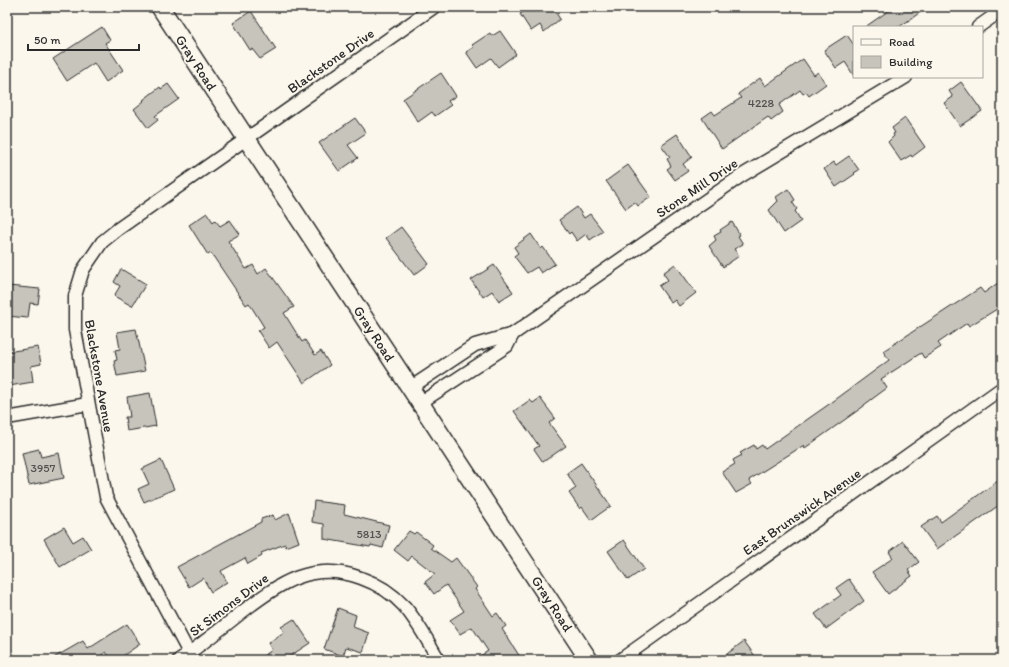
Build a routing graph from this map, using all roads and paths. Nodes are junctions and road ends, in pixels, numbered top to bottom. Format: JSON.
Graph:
{"nodes":[{"id":1,"x":160,"y":7,"type":"edge"},
{"id":2,"x":434,"y":7,"type":"edge"},
{"id":3,"x":1002,"y":10,"type":"edge"},
{"id":4,"x":979,"y":26,"type":"edge"},
{"id":5,"x":904,"y":78,"type":"edge"},
{"id":6,"x":246,"y":139,"type":"junction"},
{"id":7,"x":513,"y":334,"type":"junction"},
{"id":8,"x":410,"y":388,"type":"junction"},
{"id":9,"x":1002,"y":388,"type":"edge"},
{"id":10,"x":88,"y":404,"type":"junction"},
{"id":11,"x":420,"y":404,"type":"junction"},
{"id":12,"x":7,"y":418,"type":"edge"},
{"id":13,"x":184,"y":657,"type":"edge"},
{"id":14,"x":439,"y":660,"type":"edge"},
{"id":15,"x":589,"y":660,"type":"edge"},
{"id":16,"x":620,"y":660,"type":"edge"}],
"edges":[{"from":1,"to":6,"type":"street","name":"Gray Road"},
{"from":2,"to":6,"type":"street","name":"Blackstone Drive"},
{"from":3,"to":4,"type":"street"},
{"from":5,"to":7,"type":"street","name":"Stone Mill Drive"},
{"from":6,"to":8,"type":"street","name":"Gray Road"},
{"from":6,"to":10,"type":"street","name":"Blackstone Avenue"},
{"from":7,"to":8,"type":"street","name":"Stone Mill Drive"},
{"from":7,"to":11,"type":"street","name":"Stone Mill Drive"},
{"from":8,"to":11,"type":"street","name":"Gray Road"},
{"from":9,"to":16,"type":"street","name":"East Brunswick Avenue"},
{"from":10,"to":12,"type":"street"},
{"from":10,"to":13,"type":"street","name":"Blackstone Avenue"},
{"from":11,"to":15,"type":"street","name":"Gray Road"},
{"from":13,"to":14,"type":"street","name":"St Simons Drive"}]}
